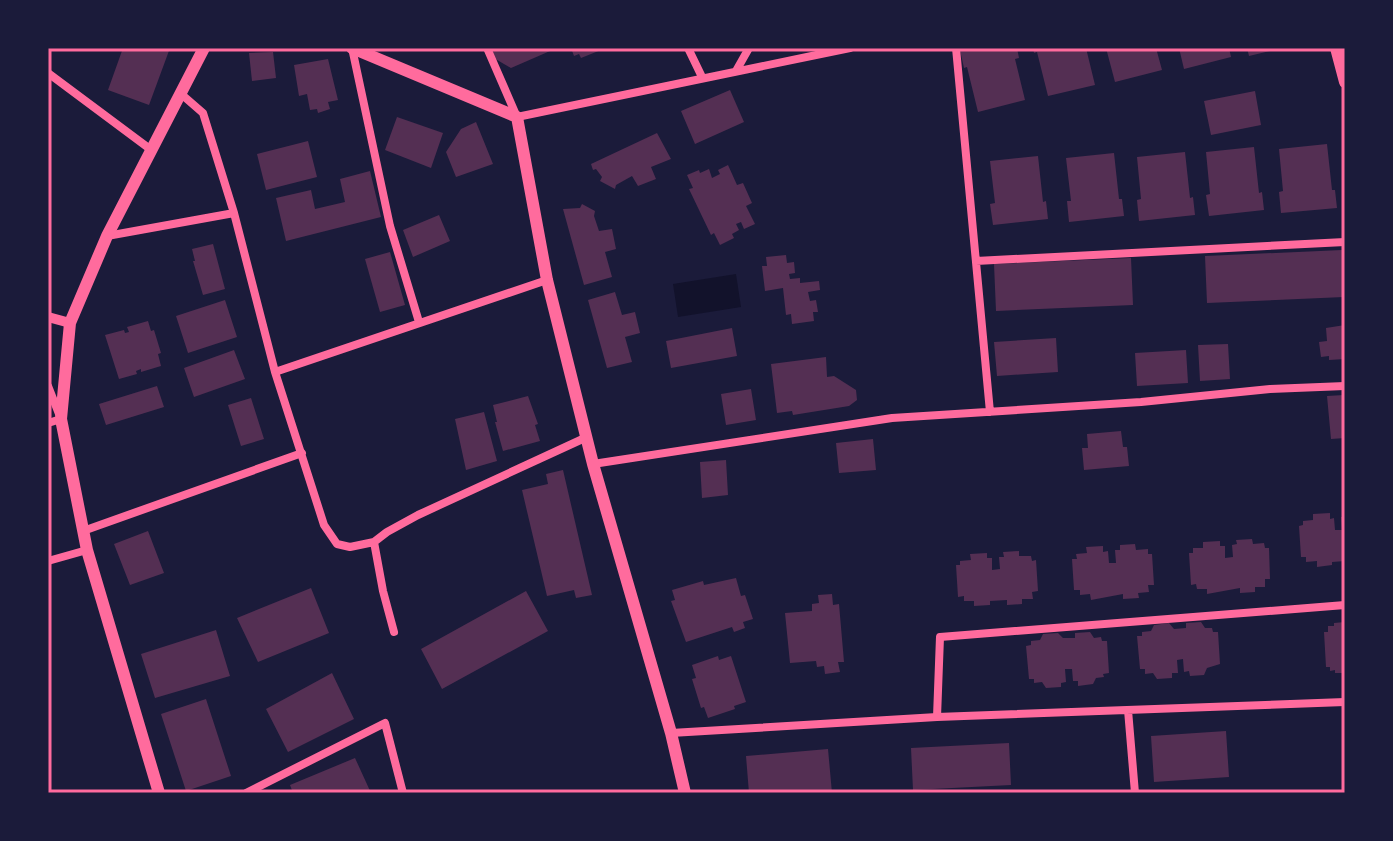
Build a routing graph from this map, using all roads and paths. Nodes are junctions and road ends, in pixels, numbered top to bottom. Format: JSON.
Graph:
{"nodes":[{"id":1,"x":204,"y":48,"type":"edge"},
{"id":2,"x":352,"y":48,"type":"edge"},
{"id":3,"x":487,"y":48,"type":"edge"},
{"id":4,"x":688,"y":48,"type":"edge"},
{"id":5,"x":749,"y":48,"type":"edge"},
{"id":6,"x":850,"y":48,"type":"edge"},
{"id":7,"x":956,"y":48,"type":"edge"},
{"id":8,"x":1336,"y":48,"type":"edge"},
{"id":9,"x":736,"y":71,"type":"junction"},
{"id":10,"x":48,"y":73,"type":"edge"},
{"id":11,"x":702,"y":77,"type":"junction"},
{"id":12,"x":1345,"y":82,"type":"edge"},
{"id":13,"x":180,"y":93,"type":"junction"},
{"id":14,"x":517,"y":117,"type":"junction"},
{"id":15,"x":150,"y":149,"type":"junction"},
{"id":16,"x":234,"y":213,"type":"junction"},
{"id":17,"x":107,"y":236,"type":"junction"},
{"id":18,"x":1345,"y":242,"type":"edge"},
{"id":19,"x":976,"y":261,"type":"junction"},
{"id":20,"x":547,"y":280,"type":"junction"},
{"id":21,"x":48,"y":317,"type":"edge"},
{"id":22,"x":419,"y":322,"type":"junction"},
{"id":23,"x":70,"y":323,"type":"junction"},
{"id":24,"x":275,"y":372,"type":"junction"},
{"id":25,"x":48,"y":386,"type":"edge"},
{"id":26,"x":1345,"y":386,"type":"edge"},
{"id":27,"x":990,"y":412,"type":"junction"},
{"id":28,"x":61,"y":419,"type":"junction"},
{"id":29,"x":48,"y":423,"type":"edge"},
{"id":30,"x":587,"y":437,"type":"junction"},
{"id":31,"x":302,"y":453,"type":"junction"},
{"id":32,"x":593,"y":464,"type":"junction"},
{"id":33,"x":83,"y":531,"type":"junction"},
{"id":34,"x":374,"y":542,"type":"junction"},
{"id":35,"x":87,"y":550,"type":"junction"},
{"id":36,"x":48,"y":561,"type":"edge"},
{"id":37,"x":1345,"y":605,"type":"edge"},
{"id":38,"x":394,"y":632,"type":"dead end"},
{"id":39,"x":1345,"y":702,"type":"edge"},
{"id":40,"x":1128,"y":710,"type":"junction"},
{"id":41,"x":937,"y":717,"type":"junction"},
{"id":42,"x":671,"y":733,"type":"junction"},
{"id":43,"x":159,"y":793,"type":"edge"},
{"id":44,"x":246,"y":793,"type":"edge"},
{"id":45,"x":403,"y":793,"type":"edge"},
{"id":46,"x":685,"y":793,"type":"edge"},
{"id":47,"x":1135,"y":793,"type":"edge"}],
"edges":[{"from":1,"to":13,"type":"main road"},
{"from":2,"to":14,"type":"main road"},
{"from":2,"to":22,"type":"street"},
{"from":3,"to":14,"type":"street"},
{"from":4,"to":11,"type":"street"},
{"from":5,"to":9,"type":"street"},
{"from":6,"to":9,"type":"street"},
{"from":7,"to":19,"type":"street"},
{"from":8,"to":12,"type":"main road"},
{"from":9,"to":11,"type":"street"},
{"from":10,"to":15,"type":"street"},
{"from":11,"to":14,"type":"street"},
{"from":13,"to":15,"type":"main road"},
{"from":13,"to":16,"type":"street"},
{"from":14,"to":20,"type":"main road"},
{"from":15,"to":17,"type":"main road"},
{"from":16,"to":17,"type":"street"},
{"from":16,"to":24,"type":"street"},
{"from":17,"to":23,"type":"main road"},
{"from":18,"to":19,"type":"street"},
{"from":19,"to":27,"type":"street"},
{"from":20,"to":22,"type":"street"},
{"from":20,"to":30,"type":"main road"},
{"from":21,"to":23,"type":"street"},
{"from":22,"to":24,"type":"street"},
{"from":23,"to":28,"type":"main road"},
{"from":24,"to":31,"type":"street"},
{"from":25,"to":28,"type":"street"},
{"from":26,"to":27,"type":"street"},
{"from":27,"to":32,"type":"street"},
{"from":28,"to":29,"type":"street"},
{"from":28,"to":33,"type":"main road"},
{"from":30,"to":32,"type":"main road"},
{"from":30,"to":34,"type":"street"},
{"from":31,"to":33,"type":"street"},
{"from":31,"to":34,"type":"street"},
{"from":32,"to":42,"type":"main road"},
{"from":33,"to":35,"type":"main road"},
{"from":34,"to":38,"type":"street"},
{"from":35,"to":36,"type":"street"},
{"from":35,"to":43,"type":"main road"},
{"from":37,"to":41,"type":"street"},
{"from":39,"to":40,"type":"street"},
{"from":40,"to":41,"type":"street"},
{"from":40,"to":47,"type":"street"},
{"from":41,"to":42,"type":"street"},
{"from":42,"to":46,"type":"main road"},
{"from":44,"to":45,"type":"street"}]}
